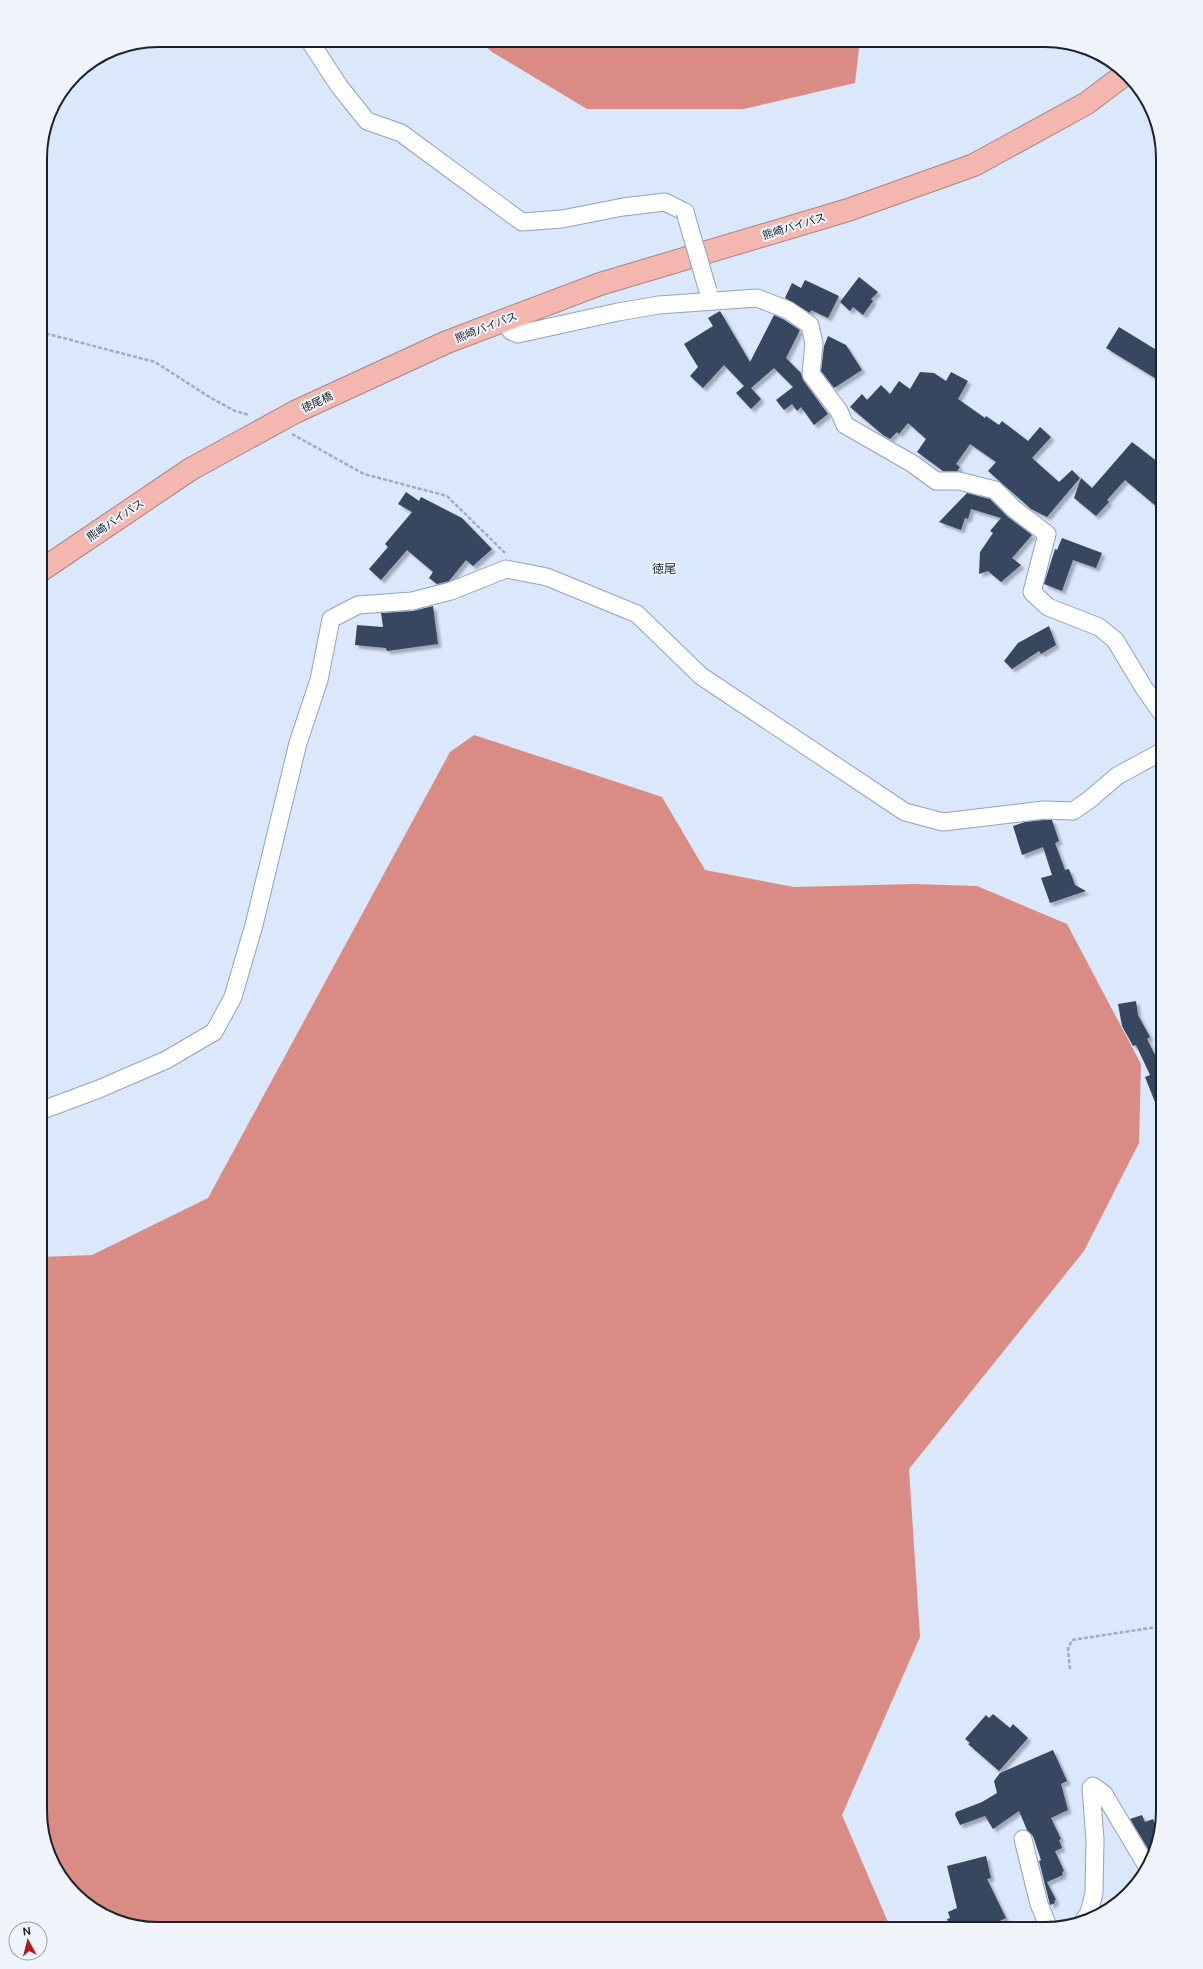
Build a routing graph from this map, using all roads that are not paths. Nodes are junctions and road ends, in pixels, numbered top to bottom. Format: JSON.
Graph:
{"nodes":[{"id":1,"x":314,"y":47,"type":"edge"},
{"id":2,"x":1121,"y":78,"type":"edge"},
{"id":3,"x":709,"y":297,"type":"junction"},
{"id":4,"x":504,"y":320,"type":"junction"},
{"id":5,"x":447,"y":342,"type":"joint"},
{"id":6,"x":191,"y":469,"type":"joint"},
{"id":7,"x":47,"y":566,"type":"edge"},
{"id":8,"x":1156,"y":705,"type":"edge"},
{"id":9,"x":1156,"y":755,"type":"edge"},
{"id":10,"x":47,"y":1108,"type":"edge"},
{"id":11,"x":1023,"y":1839,"type":"dead end"},
{"id":12,"x":1144,"y":1861,"type":"edge"},
{"id":13,"x":1089,"y":1913,"type":"edge"},
{"id":14,"x":1046,"y":1922,"type":"edge"}],
"edges":[{"from":1,"to":3,"type":"street","bridge":true},
{"from":2,"to":4,"type":"highway","name":"熊崎バイパス"},
{"from":3,"to":4,"type":"street"},
{"from":3,"to":8,"type":"street"},
{"from":4,"to":5,"type":"highway","name":"熊崎バイパス"},
{"from":5,"to":6,"type":"highway","name":"徳尾橋","bridge":true},
{"from":6,"to":7,"type":"highway","name":"熊崎バイパス"},
{"from":9,"to":10,"type":"street"},
{"from":11,"to":14,"type":"street"},
{"from":12,"to":13,"type":"street"}]}
